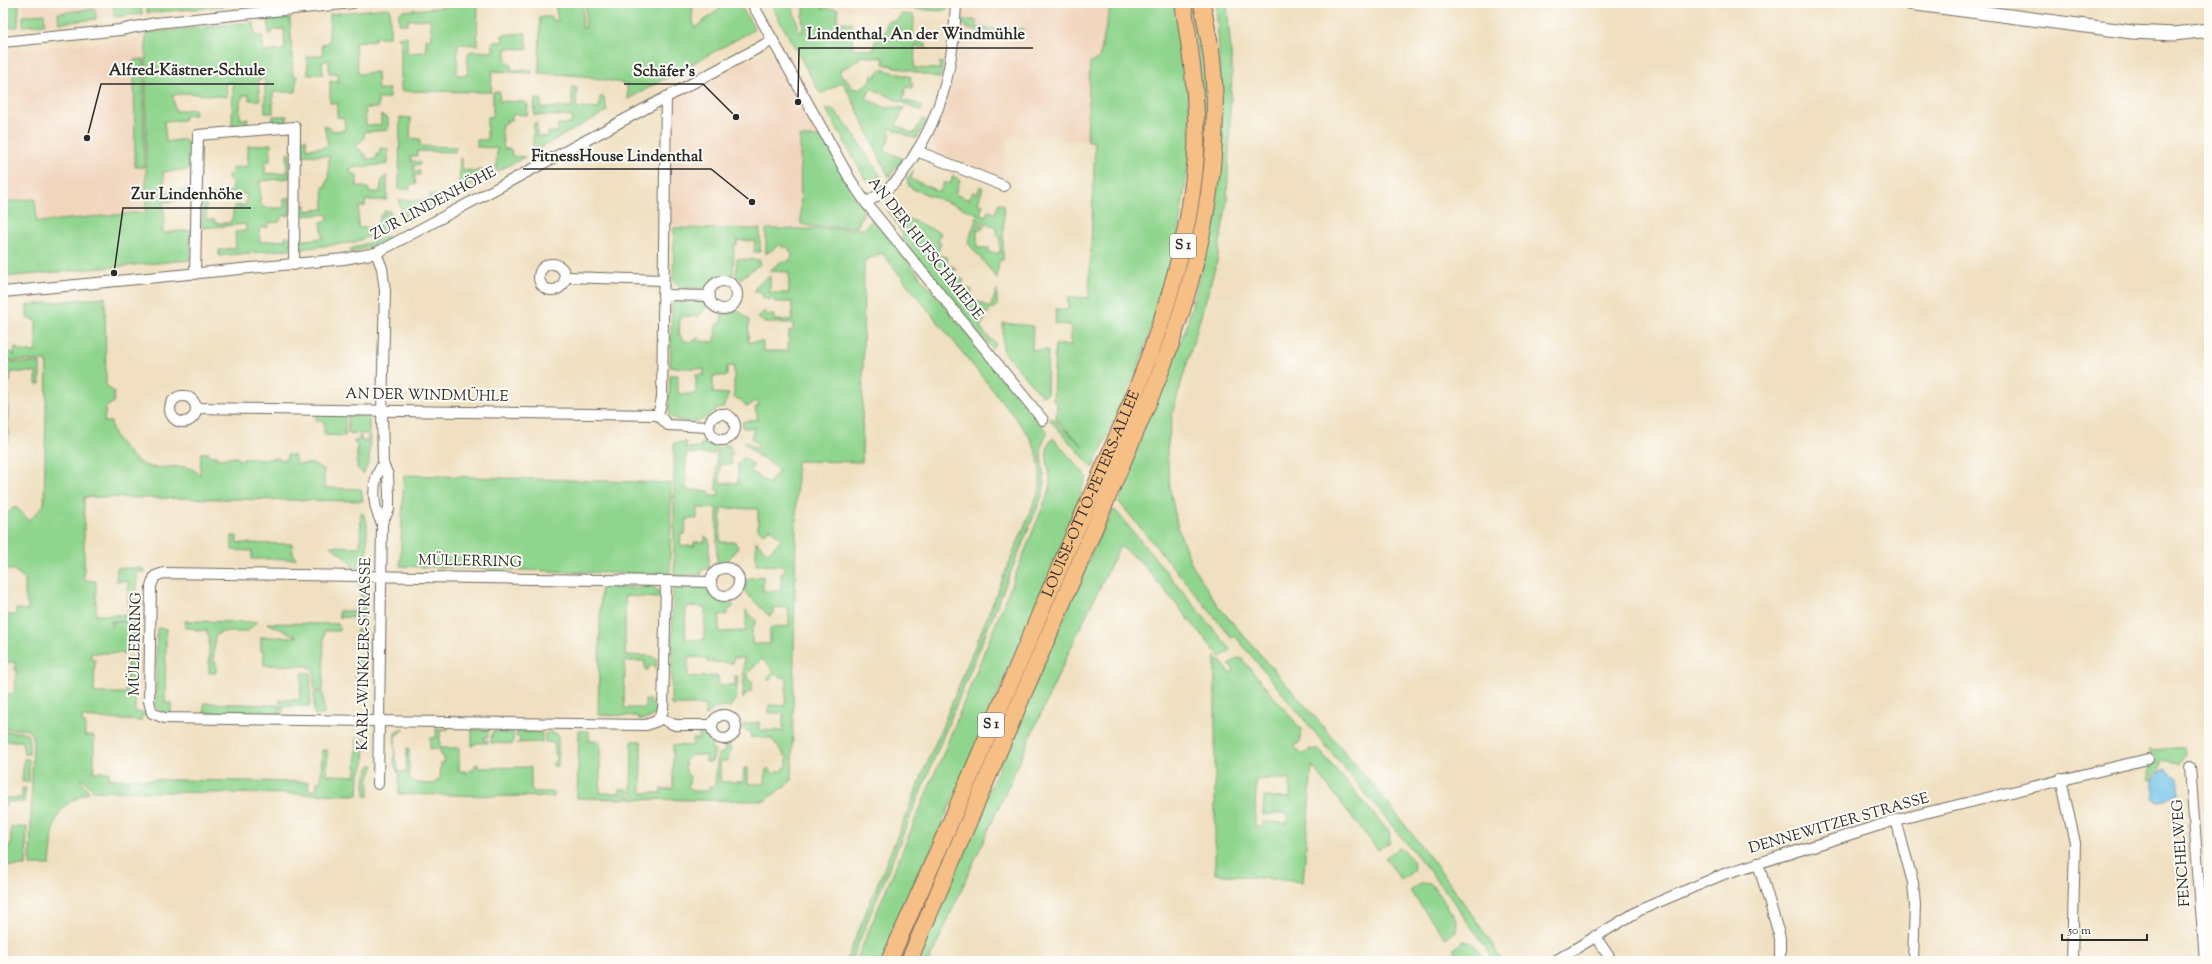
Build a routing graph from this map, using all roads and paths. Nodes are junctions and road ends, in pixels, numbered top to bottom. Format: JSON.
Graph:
{"nodes":[{"id":1,"x":353,"y":3,"type":"edge"},
{"id":2,"x":752,"y":3,"type":"edge"},
{"id":3,"x":956,"y":3,"type":"edge"},
{"id":4,"x":1183,"y":3,"type":"edge"},
{"id":5,"x":1202,"y":3,"type":"edge"},
{"id":6,"x":1909,"y":3,"type":"edge"},
{"id":7,"x":2209,"y":30,"type":"edge"},
{"id":8,"x":773,"y":40,"type":"junction"},
{"id":9,"x":3,"y":42,"type":"edge"},
{"id":10,"x":666,"y":97,"type":"junction"},
{"id":11,"x":917,"y":151,"type":"junction"},
{"id":12,"x":1004,"y":186,"type":"dead end"},
{"id":13,"x":866,"y":203,"type":"junction"},
{"id":14,"x":376,"y":253,"type":"junction"},
{"id":15,"x":294,"y":265,"type":"junction"},
{"id":16,"x":195,"y":274,"type":"junction"},
{"id":17,"x":566,"y":277,"type":"dead end"},
{"id":18,"x":663,"y":280,"type":"junction"},
{"id":19,"x":3,"y":292,"type":"edge"},
{"id":20,"x":663,"y":295,"type":"junction"},
{"id":21,"x":710,"y":296,"type":"dead end"},
{"id":22,"x":196,"y":408,"type":"dead end"},
{"id":23,"x":382,"y":410,"type":"junction"},
{"id":24,"x":658,"y":415,"type":"junction"},
{"id":25,"x":1043,"y":420,"type":"dead end"},
{"id":26,"x":709,"y":427,"type":"dead end"},
{"id":27,"x":383,"y":464,"type":"junction"},
{"id":28,"x":382,"y":523,"type":"junction"},
{"id":29,"x":380,"y":575,"type":"junction"},
{"id":30,"x":666,"y":581,"type":"junction"},
{"id":31,"x":711,"y":582,"type":"dead end"},
{"id":32,"x":660,"y":718,"type":"junction"},
{"id":33,"x":378,"y":722,"type":"junction"},
{"id":34,"x":711,"y":725,"type":"dead end"},
{"id":35,"x":2148,"y":759,"type":"dead end"},
{"id":36,"x":2190,"y":767,"type":"dead end"},
{"id":37,"x":2061,"y":779,"type":"junction"},
{"id":38,"x":378,"y":784,"type":"dead end"},
{"id":39,"x":1896,"y":820,"type":"junction"},
{"id":40,"x":1758,"y":863,"type":"junction"},
{"id":41,"x":1595,"y":936,"type":"junction"},
{"id":42,"x":889,"y":961,"type":"edge"},
{"id":43,"x":909,"y":961,"type":"edge"},
{"id":44,"x":1555,"y":961,"type":"edge"},
{"id":45,"x":1612,"y":961,"type":"edge"},
{"id":46,"x":1780,"y":961,"type":"edge"},
{"id":47,"x":1913,"y":961,"type":"edge"},
{"id":48,"x":2072,"y":961,"type":"edge"},
{"id":49,"x":2205,"y":961,"type":"edge"}],
"edges":[{"from":1,"to":9,"type":"street"},
{"from":2,"to":8,"type":"street","name":"AN DER HUFSCHMIEDE"},
{"from":3,"to":11,"type":"street"},
{"from":4,"to":42,"type":"main road","name":"LOUISE-OTTO-PETERS-ALLEE","number":"S 1"},
{"from":5,"to":43,"type":"main road","name":"LOUISE-OTTO-PETERS-ALLEE","number":"S 1"},
{"from":6,"to":7,"type":"street"},
{"from":8,"to":10,"type":"street","name":"ZUR LINDENHÖHE"},
{"from":8,"to":13,"type":"street","name":"AN DER HUFSCHMIEDE"},
{"from":10,"to":14,"type":"street","name":"ZUR LINDENHÖHE"},
{"from":10,"to":18,"type":"street"},
{"from":11,"to":12,"type":"street"},
{"from":11,"to":13,"type":"street"},
{"from":13,"to":25,"type":"street","name":"AN DER HUFSCHMIEDE"},
{"from":14,"to":15,"type":"street","name":"ZUR LINDENHÖHE"},
{"from":14,"to":23,"type":"street","name":"KARL-WINKLER-STRASSE"},
{"from":15,"to":16,"type":"street","name":"ZUR LINDENHÖHE"},
{"from":15,"to":16,"type":"street"},
{"from":16,"to":19,"type":"street","name":"ZUR LINDENHÖHE"},
{"from":17,"to":18,"type":"street"},
{"from":18,"to":20,"type":"street"},
{"from":20,"to":21,"type":"street"},
{"from":20,"to":24,"type":"street"},
{"from":22,"to":23,"type":"street","name":"AN DER WINDMÜHLE"},
{"from":23,"to":24,"type":"street","name":"AN DER WINDMÜHLE"},
{"from":23,"to":27,"type":"street","name":"KARL-WINKLER-STRASSE"},
{"from":24,"to":26,"type":"street"},
{"from":27,"to":28,"type":"street","name":"KARL-WINKLER-STRASSE"},
{"from":27,"to":28,"type":"street","name":"KARL-WINKLER-STRASSE"},
{"from":28,"to":29,"type":"street","name":"KARL-WINKLER-STRASSE"},
{"from":29,"to":30,"type":"street","name":"MÜLLERRING"},
{"from":29,"to":33,"type":"street","name":"KARL-WINKLER-STRASSE"},
{"from":29,"to":33,"type":"street","name":"MÜLLERRING"},
{"from":30,"to":31,"type":"street","name":"MÜLLERRING"},
{"from":30,"to":32,"type":"street"},
{"from":32,"to":33,"type":"street","name":"MÜLLERRING"},
{"from":32,"to":34,"type":"street"},
{"from":33,"to":38,"type":"street","name":"KARL-WINKLER-STRASSE"},
{"from":35,"to":37,"type":"street","name":"DENNEWITZER STRASSE"},
{"from":36,"to":49,"type":"street","name":"FENCHELWEG"},
{"from":37,"to":39,"type":"street","name":"DENNEWITZER STRASSE"},
{"from":37,"to":48,"type":"street"},
{"from":39,"to":40,"type":"street","name":"DENNEWITZER STRASSE"},
{"from":39,"to":47,"type":"street"},
{"from":40,"to":41,"type":"street","name":"DENNEWITZER STRASSE"},
{"from":40,"to":46,"type":"street"},
{"from":41,"to":44,"type":"street","name":"DENNEWITZER STRASSE"},
{"from":41,"to":45,"type":"street"}]}
